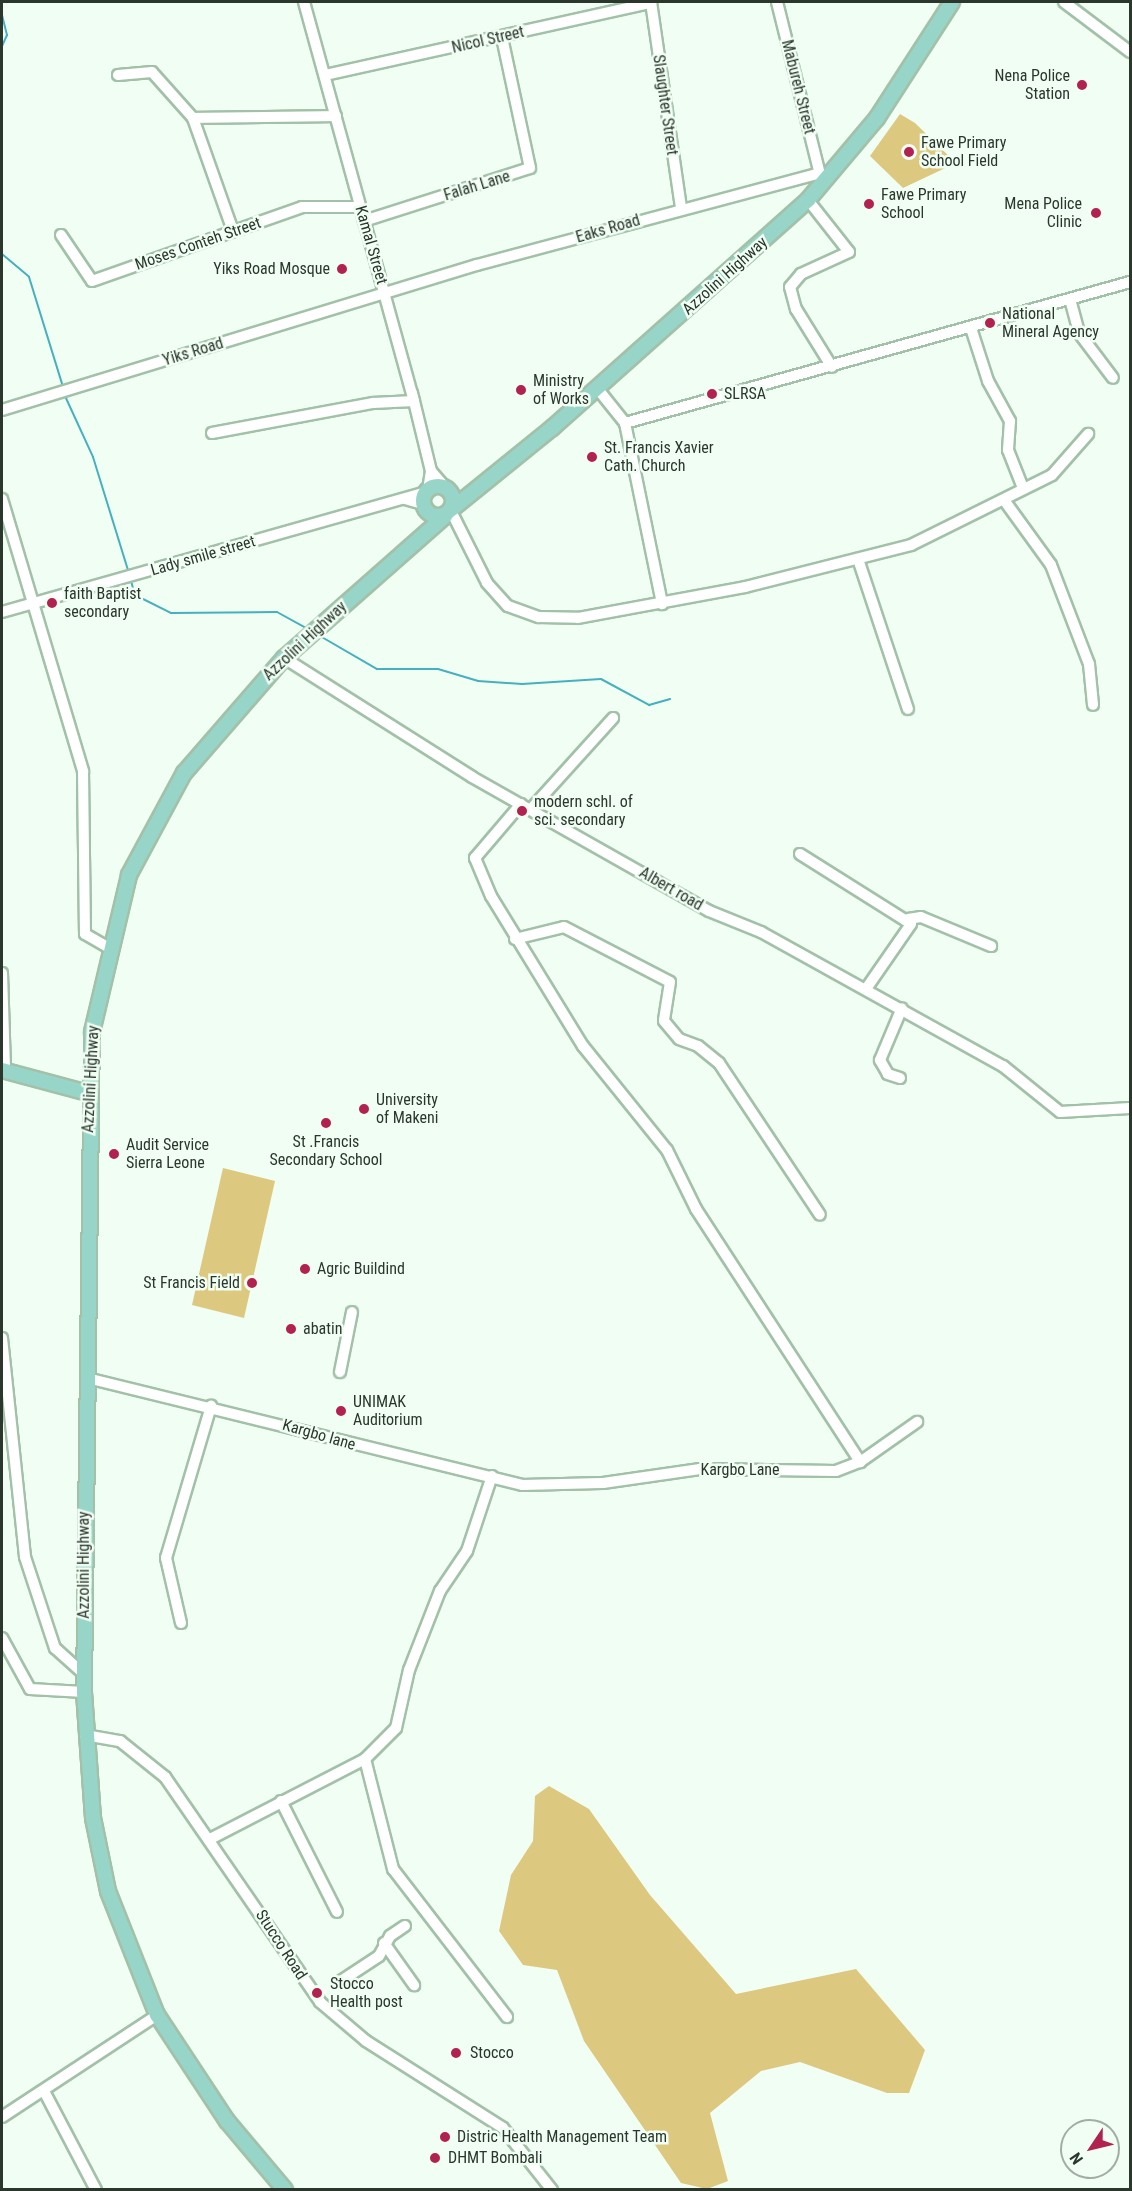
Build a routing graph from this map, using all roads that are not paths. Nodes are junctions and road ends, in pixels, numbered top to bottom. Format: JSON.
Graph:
{"nodes":[{"id":1,"x":304,"y":2,"type":"edge"},
{"id":2,"x":651,"y":2,"type":"edge"},
{"id":3,"x":777,"y":2,"type":"edge"},
{"id":4,"x":952,"y":2,"type":"edge"},
{"id":5,"x":1064,"y":2,"type":"edge"},
{"id":6,"x":502,"y":37,"type":"junction"},
{"id":7,"x":1131,"y":52,"type":"edge"},
{"id":8,"x":118,"y":75,"type":"dead end"},
{"id":9,"x":325,"y":75,"type":"junction"},
{"id":10,"x":336,"y":116,"type":"junction"},
{"id":11,"x":193,"y":118,"type":"junction"},
{"id":12,"x":821,"y":179,"type":"junction"},
{"id":13,"x":808,"y":200,"type":"junction"},
{"id":14,"x":359,"y":207,"type":"junction"},
{"id":15,"x":681,"y":207,"type":"junction"},
{"id":16,"x":364,"y":221,"type":"junction"},
{"id":17,"x":233,"y":231,"type":"junction"},
{"id":18,"x":61,"y":235,"type":"dead end"},
{"id":19,"x":1131,"y":282,"type":"edge"},
{"id":20,"x":385,"y":294,"type":"junction"},
{"id":21,"x":1070,"y":299,"type":"junction"},
{"id":22,"x":971,"y":328,"type":"junction"},
{"id":23,"x":832,"y":367,"type":"junction"},
{"id":24,"x":1113,"y":378,"type":"dead end"},
{"id":25,"x":597,"y":388,"type":"junction"},
{"id":26,"x":414,"y":401,"type":"junction"},
{"id":27,"x":2,"y":410,"type":"edge"},
{"id":28,"x":625,"y":423,"type":"junction"},
{"id":29,"x":212,"y":434,"type":"dead end"},
{"id":30,"x":1088,"y":435,"type":"dead end"},
{"id":31,"x":431,"y":471,"type":"junction"},
{"id":32,"x":1023,"y":488,"type":"junction"},
{"id":33,"x":475,"y":489,"type":"junction"},
{"id":34,"x":448,"y":490,"type":"junction"},
{"id":35,"x":2,"y":499,"type":"edge"},
{"id":36,"x":426,"y":499,"type":"junction"},
{"id":37,"x":1004,"y":500,"type":"junction"},
{"id":38,"x":449,"y":512,"type":"junction"},
{"id":39,"x":423,"y":534,"type":"junction"},
{"id":40,"x":858,"y":559,"type":"junction"},
{"id":41,"x":33,"y":603,"type":"junction"},
{"id":42,"x":662,"y":604,"type":"junction"},
{"id":43,"x":2,"y":612,"type":"edge"},
{"id":44,"x":284,"y":658,"type":"junction"},
{"id":45,"x":1093,"y":705,"type":"dead end"},
{"id":46,"x":908,"y":709,"type":"dead end"},
{"id":47,"x":614,"y":717,"type":"dead end"},
{"id":48,"x":526,"y":807,"type":"junction"},
{"id":49,"x":800,"y":854,"type":"dead end"},
{"id":50,"x":908,"y":919,"type":"junction"},
{"id":51,"x":515,"y":939,"type":"junction"},
{"id":52,"x":991,"y":946,"type":"dead end"},
{"id":53,"x":109,"y":948,"type":"junction"},
{"id":54,"x":2,"y":973,"type":"edge"},
{"id":55,"x":866,"y":988,"type":"junction"},
{"id":56,"x":903,"y":1008,"type":"junction"},
{"id":57,"x":3,"y":1070,"type":"edge"},
{"id":58,"x":900,"y":1078,"type":"dead end"},
{"id":59,"x":88,"y":1093,"type":"junction"},
{"id":60,"x":1131,"y":1108,"type":"edge"},
{"id":61,"x":820,"y":1215,"type":"dead end"},
{"id":62,"x":352,"y":1312,"type":"dead end"},
{"id":63,"x":2,"y":1338,"type":"edge"},
{"id":64,"x":340,"y":1372,"type":"dead end"},
{"id":65,"x":87,"y":1378,"type":"junction"},
{"id":66,"x":211,"y":1406,"type":"junction"},
{"id":67,"x":916,"y":1422,"type":"dead end"},
{"id":68,"x":860,"y":1462,"type":"junction"},
{"id":69,"x":492,"y":1476,"type":"junction"},
{"id":70,"x":550,"y":1482,"type":"joint"},
{"id":71,"x":181,"y":1623,"type":"dead end"},
{"id":72,"x":2,"y":1638,"type":"edge"},
{"id":73,"x":84,"y":1674,"type":"junction"},
{"id":74,"x":84,"y":1692,"type":"junction"},
{"id":75,"x":85,"y":1735,"type":"junction"},
{"id":76,"x":365,"y":1759,"type":"junction"},
{"id":77,"x":281,"y":1801,"type":"junction"},
{"id":78,"x":212,"y":1838,"type":"junction"},
{"id":79,"x":337,"y":1912,"type":"dead end"},
{"id":80,"x":405,"y":1926,"type":"dead end"},
{"id":81,"x":384,"y":1943,"type":"junction"},
{"id":82,"x":341,"y":1981,"type":"dead end"},
{"id":83,"x":414,"y":1986,"type":"dead end"},
{"id":84,"x":157,"y":2015,"type":"junction"},
{"id":85,"x":507,"y":2017,"type":"dead end"},
{"id":86,"x":44,"y":2091,"type":"junction"},
{"id":87,"x":2,"y":2117,"type":"edge"},
{"id":88,"x":96,"y":2190,"type":"edge"},
{"id":89,"x":285,"y":2190,"type":"edge"},
{"id":90,"x":552,"y":2190,"type":"edge"}],
"edges":[{"from":1,"to":9,"type":"street","name":"Kamal Street"},
{"from":2,"to":6,"type":"street","name":"Nicol Street"},
{"from":2,"to":15,"type":"street","name":"Slaughter Street"},
{"from":3,"to":12,"type":"street","name":"Mabureh Street"},
{"from":4,"to":12,"type":"main road","name":"Azzolini Highway"},
{"from":5,"to":7,"type":"street"},
{"from":6,"to":9,"type":"street","name":"Nicol Street"},
{"from":6,"to":16,"type":"street","name":"Falah Lane"},
{"from":8,"to":11,"type":"street"},
{"from":9,"to":10,"type":"street","name":"Kamal Street"},
{"from":10,"to":11,"type":"street"},
{"from":10,"to":14,"type":"street","name":"Kamal Street"},
{"from":11,"to":17,"type":"street"},
{"from":12,"to":13,"type":"main road","name":"Azzolini Highway"},
{"from":12,"to":15,"type":"street","name":"Eaks Road"},
{"from":13,"to":23,"type":"street"},
{"from":13,"to":25,"type":"main road","name":"Azzolini Highway"},
{"from":14,"to":16,"type":"street","name":"Kamal Street"},
{"from":14,"to":17,"type":"street","name":"Moses Conteh Street"},
{"from":15,"to":20,"type":"street","name":"Eaks Road"},
{"from":16,"to":20,"type":"street","name":"Kamal Street"},
{"from":17,"to":18,"type":"street","name":"Moses Conteh Street"},
{"from":19,"to":21,"type":"street"},
{"from":20,"to":26,"type":"street","name":"Kamal Street"},
{"from":20,"to":27,"type":"street","name":"Yiks Road"},
{"from":21,"to":22,"type":"street"},
{"from":21,"to":24,"type":"street"},
{"from":22,"to":23,"type":"street"},
{"from":22,"to":32,"type":"street"},
{"from":23,"to":28,"type":"street"},
{"from":25,"to":28,"type":"street"},
{"from":25,"to":33,"type":"main road","name":"Azzolini Highway"},
{"from":26,"to":29,"type":"street"},
{"from":26,"to":31,"type":"street","name":"Kamal Street"},
{"from":28,"to":42,"type":"street"},
{"from":30,"to":32,"type":"street"},
{"from":31,"to":34,"type":"street"},
{"from":31,"to":36,"type":"street","name":"Kamal Street"},
{"from":32,"to":37,"type":"street"},
{"from":33,"to":34,"type":"main road"},
{"from":33,"to":38,"type":"main road","name":"Azzolini Highway"},
{"from":34,"to":36,"type":"main road"},
{"from":34,"to":38,"type":"main road"},
{"from":35,"to":41,"type":"street"},
{"from":36,"to":38,"type":"main road"},
{"from":36,"to":39,"type":"main road"},
{"from":36,"to":41,"type":"street","name":"Lady smile street"},
{"from":37,"to":40,"type":"street"},
{"from":37,"to":45,"type":"street"},
{"from":38,"to":39,"type":"main road","name":"Azzolini Highway"},
{"from":38,"to":42,"type":"street"},
{"from":39,"to":44,"type":"main road","name":"Azzolini Highway"},
{"from":40,"to":42,"type":"street"},
{"from":40,"to":46,"type":"street"},
{"from":41,"to":43,"type":"street","name":"Lady smile street"},
{"from":41,"to":53,"type":"street"},
{"from":44,"to":48,"type":"street","name":"Albert road"},
{"from":44,"to":53,"type":"main road","name":"Azzolini Highway"},
{"from":47,"to":48,"type":"street"},
{"from":48,"to":51,"type":"street"},
{"from":48,"to":55,"type":"street","name":"Albert road"},
{"from":49,"to":50,"type":"street"},
{"from":50,"to":52,"type":"street"},
{"from":50,"to":55,"type":"street"},
{"from":51,"to":61,"type":"street"},
{"from":51,"to":68,"type":"street"},
{"from":53,"to":59,"type":"main road","name":"Azzolini Highway"},
{"from":54,"to":57,"type":"street"},
{"from":55,"to":56,"type":"street","name":"Albert road"},
{"from":56,"to":58,"type":"street"},
{"from":56,"to":60,"type":"street","name":"Albert road"},
{"from":57,"to":59,"type":"main road"},
{"from":59,"to":65,"type":"main road","name":"Azzolini Highway"},
{"from":62,"to":64,"type":"street"},
{"from":63,"to":73,"type":"street"},
{"from":65,"to":66,"type":"street","name":"Kargbo lane"},
{"from":65,"to":73,"type":"main road","name":"Azzolini Highway"},
{"from":66,"to":69,"type":"street","name":"Kargbo lane"},
{"from":66,"to":71,"type":"street"},
{"from":67,"to":68,"type":"street","name":"Kargbo Lane"},
{"from":68,"to":70,"type":"street","name":"Kargbo Lane"},
{"from":69,"to":70,"type":"street","name":"Kargbo lane"},
{"from":69,"to":76,"type":"street"},
{"from":72,"to":74,"type":"street"},
{"from":73,"to":74,"type":"main road","name":"Azzolini Highway"},
{"from":74,"to":75,"type":"main road","name":"Azzolini Highway"},
{"from":75,"to":78,"type":"street","name":"Stucco Road"},
{"from":75,"to":84,"type":"main road","name":"Azzolini Highway"},
{"from":76,"to":77,"type":"street"},
{"from":76,"to":85,"type":"street"},
{"from":77,"to":78,"type":"street"},
{"from":77,"to":79,"type":"street"},
{"from":78,"to":90,"type":"street","name":"Stucco Road"},
{"from":80,"to":81,"type":"street"},
{"from":81,"to":82,"type":"street"},
{"from":81,"to":83,"type":"street"},
{"from":84,"to":86,"type":"street"},
{"from":84,"to":89,"type":"main road","name":"Azzolini Highway"},
{"from":86,"to":87,"type":"street"},
{"from":86,"to":88,"type":"street"}]}
